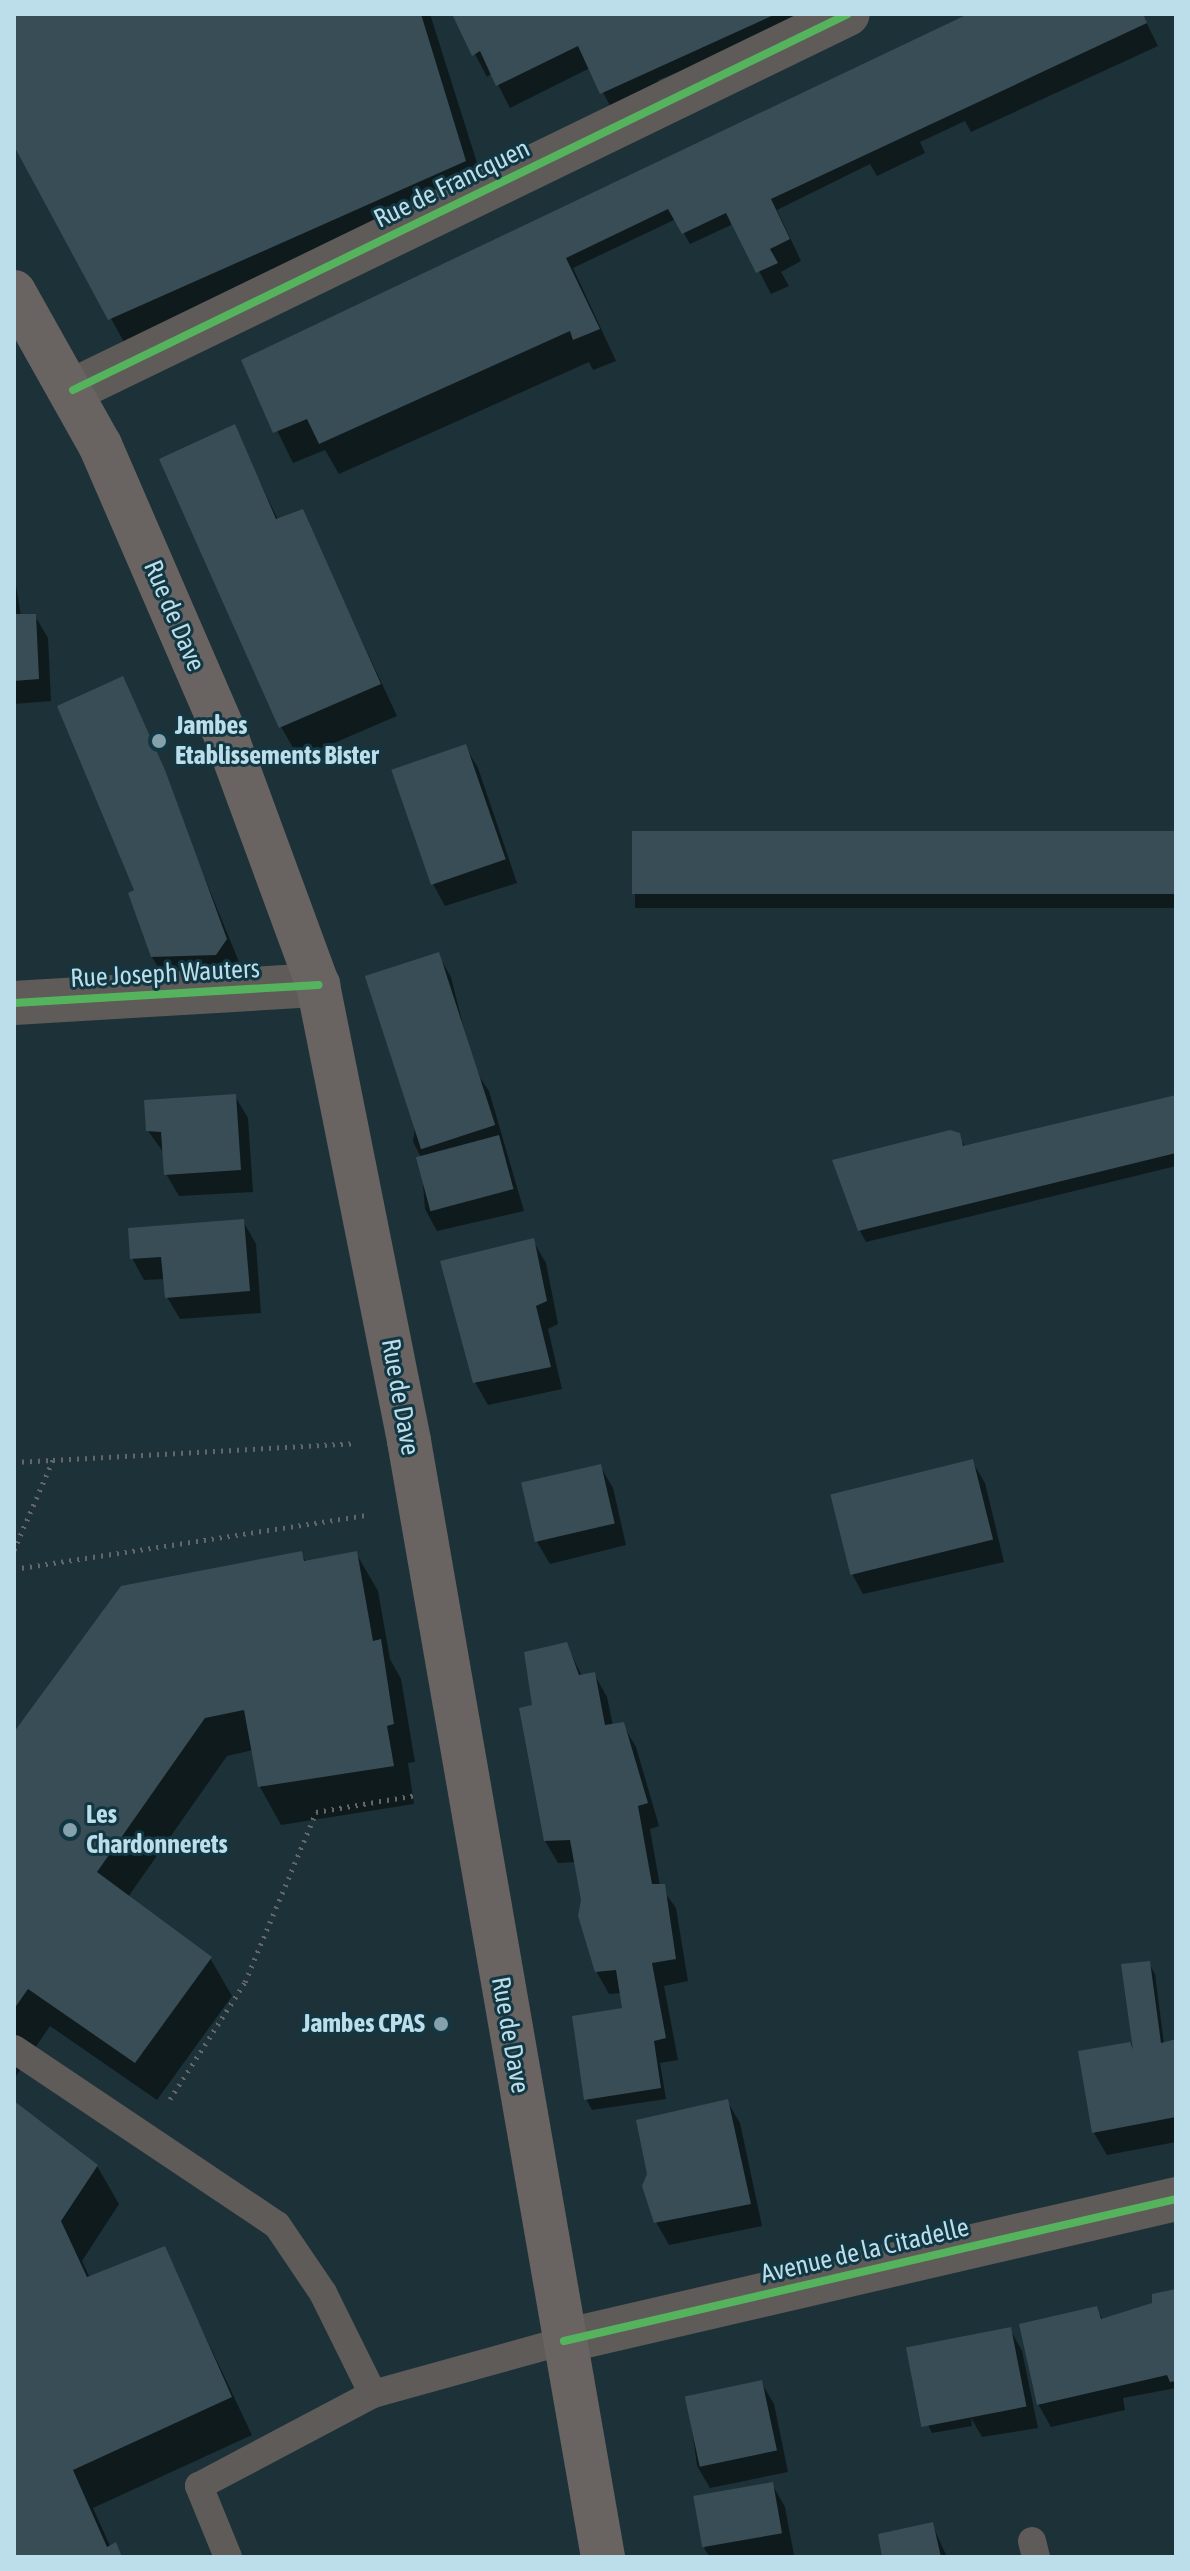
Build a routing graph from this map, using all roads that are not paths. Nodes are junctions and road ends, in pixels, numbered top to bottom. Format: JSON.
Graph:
{"nodes":[{"id":1,"x":848,"y":14,"type":"edge"},
{"id":2,"x":14,"y":292,"type":"edge"},
{"id":3,"x":73,"y":390,"type":"junction"},
{"id":4,"x":318,"y":985,"type":"junction"},
{"id":5,"x":14,"y":1003,"type":"edge"},
{"id":6,"x":14,"y":2049,"type":"edge"},
{"id":7,"x":1176,"y":2199,"type":"edge"},
{"id":8,"x":564,"y":2341,"type":"junction"},
{"id":9,"x":373,"y":2394,"type":"junction"},
{"id":10,"x":228,"y":2557,"type":"edge"},
{"id":11,"x":603,"y":2557,"type":"edge"}],
"edges":[{"from":1,"to":3,"type":"street","name":"Rue de Francquen"},
{"from":2,"to":3,"type":"main road","name":"Rue de Dave"},
{"from":3,"to":4,"type":"main road","name":"Rue de Dave"},
{"from":4,"to":5,"type":"street","name":"Rue Joseph Wauters"},
{"from":4,"to":8,"type":"main road","name":"Rue de Dave"},
{"from":6,"to":9,"type":"lane"},
{"from":7,"to":8,"type":"street","name":"Avenue de la Citadelle"},
{"from":8,"to":9,"type":"lane"},
{"from":8,"to":11,"type":"main road","name":"Rue de Dave"},
{"from":9,"to":10,"type":"lane"}]}
